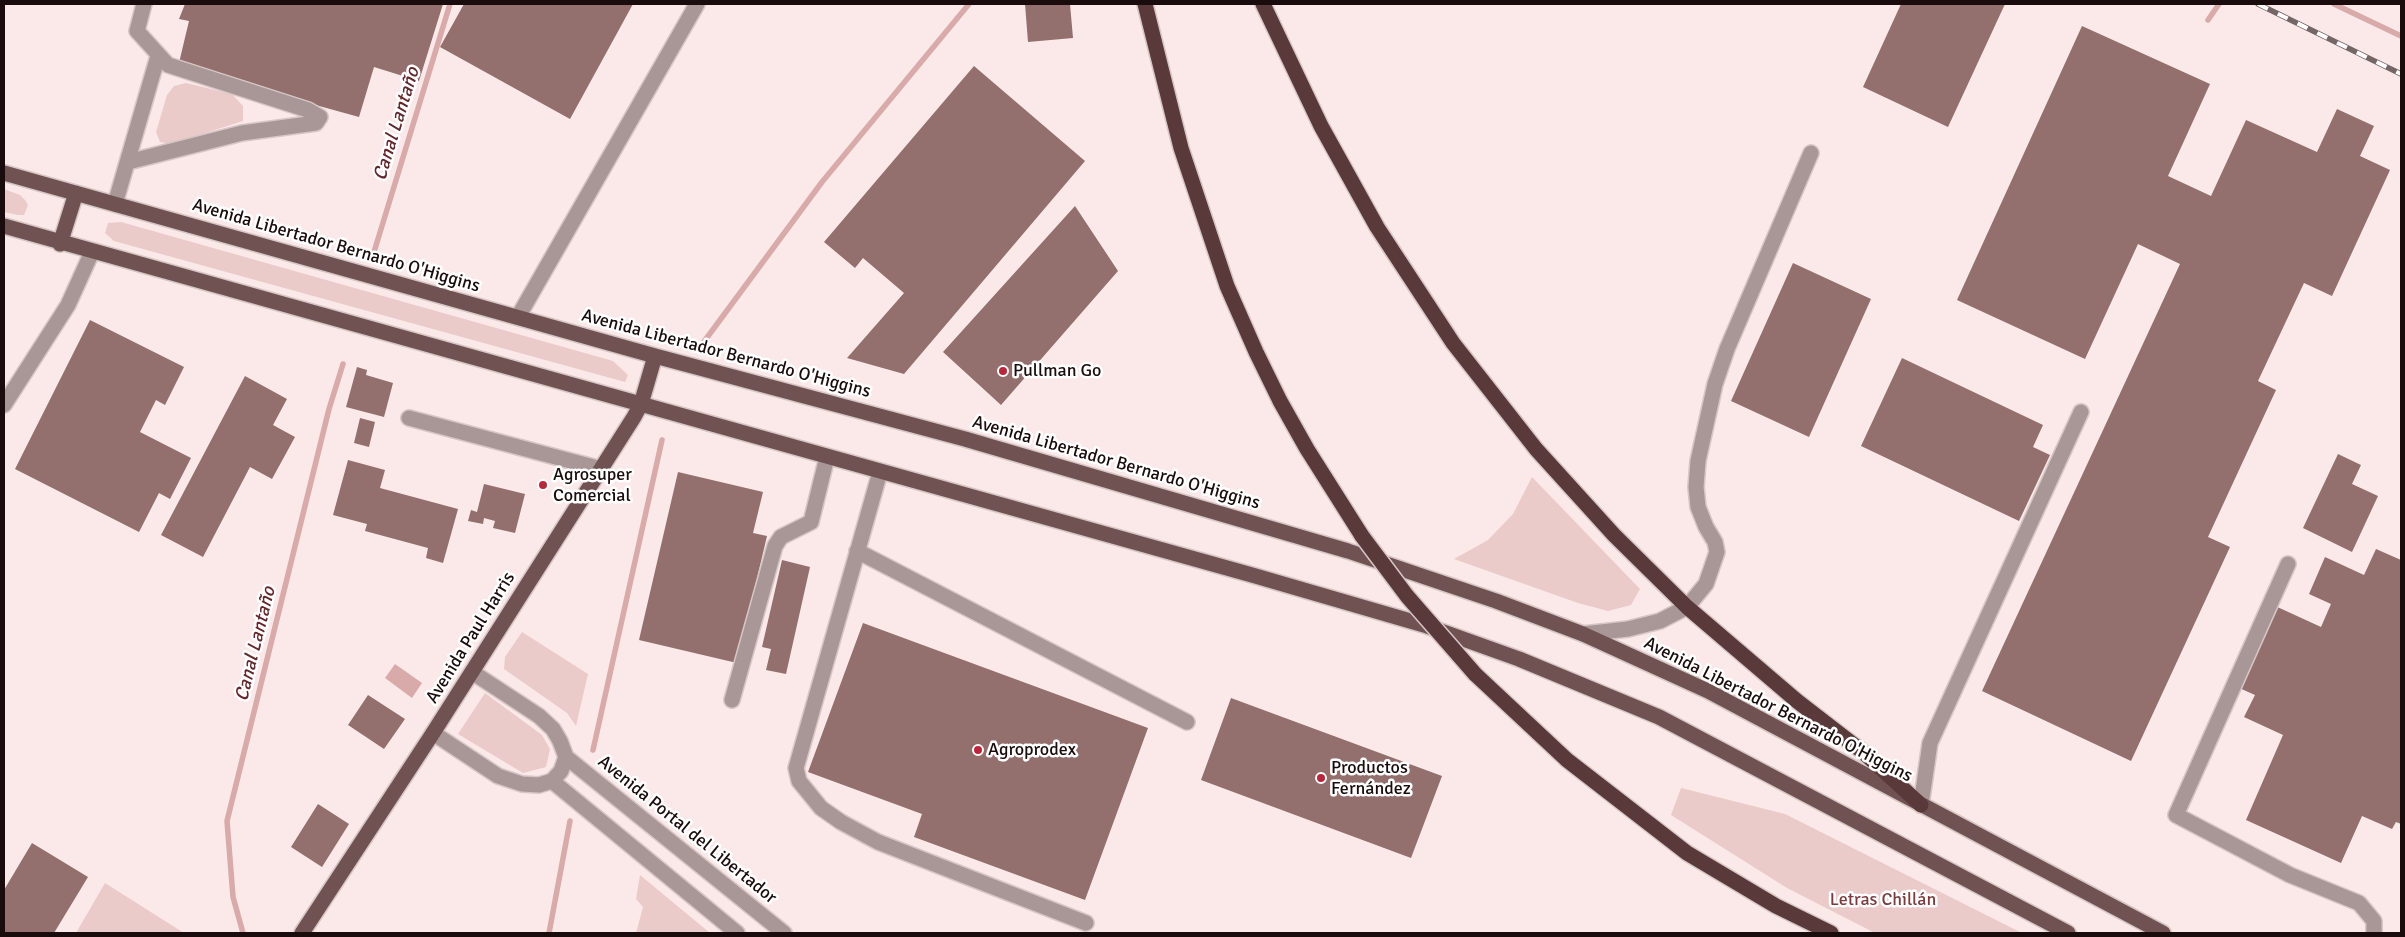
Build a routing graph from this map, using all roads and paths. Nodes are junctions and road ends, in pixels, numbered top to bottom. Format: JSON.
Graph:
{"nodes":[{"id":1,"x":144,"y":4,"type":"edge"},
{"id":2,"x":697,"y":4,"type":"edge"},
{"id":3,"x":1145,"y":4,"type":"edge"},
{"id":4,"x":1263,"y":4,"type":"edge"},
{"id":5,"x":158,"y":56,"type":"junction"},
{"id":6,"x":1811,"y":153,"type":"dead end"},
{"id":7,"x":128,"y":162,"type":"junction"},
{"id":8,"x":4,"y":172,"type":"edge"},
{"id":9,"x":76,"y":193,"type":"junction"},
{"id":10,"x":116,"y":204,"type":"junction"},
{"id":11,"x":4,"y":226,"type":"edge"},
{"id":12,"x":60,"y":244,"type":"junction"},
{"id":13,"x":92,"y":252,"type":"junction"},
{"id":14,"x":518,"y":317,"type":"junction"},
{"id":15,"x":655,"y":356,"type":"junction"},
{"id":16,"x":642,"y":404,"type":"junction"},
{"id":17,"x":4,"y":405,"type":"edge"},
{"id":18,"x":2081,"y":412,"type":"dead end"},
{"id":19,"x":409,"y":418,"type":"dead end"},
{"id":20,"x":827,"y":457,"type":"junction"},
{"id":21,"x":601,"y":469,"type":"junction"},
{"id":22,"x":880,"y":472,"type":"junction"},
{"id":23,"x":857,"y":550,"type":"junction"},
{"id":24,"x":2288,"y":564,"type":"dead end"},
{"id":25,"x":1687,"y":607,"type":"junction"},
{"id":26,"x":1583,"y":634,"type":"junction"},
{"id":27,"x":472,"y":672,"type":"junction"},
{"id":28,"x":732,"y":700,"type":"dead end"},
{"id":29,"x":1187,"y":722,"type":"dead end"},
{"id":30,"x":433,"y":733,"type":"junction"},
{"id":31,"x":566,"y":757,"type":"junction"},
{"id":32,"x":552,"y":781,"type":"junction"},
{"id":33,"x":1921,"y":805,"type":"junction"},
{"id":34,"x":1086,"y":923,"type":"dead end"},
{"id":35,"x":302,"y":933,"type":"edge"},
{"id":36,"x":737,"y":933,"type":"edge"},
{"id":37,"x":784,"y":933,"type":"edge"},
{"id":38,"x":1831,"y":933,"type":"edge"},
{"id":39,"x":2068,"y":933,"type":"edge"},
{"id":40,"x":2163,"y":933,"type":"edge"},
{"id":41,"x":2374,"y":933,"type":"edge"}],
"edges":[{"from":1,"to":5,"type":"street"},
{"from":2,"to":14,"type":"street"},
{"from":3,"to":38,"type":"highway","bridge":true},
{"from":4,"to":25,"type":"highway"},
{"from":5,"to":7,"type":"street"},
{"from":5,"to":7,"type":"street"},
{"from":6,"to":25,"type":"street"},
{"from":7,"to":10,"type":"street"},
{"from":8,"to":9,"type":"main road","name":"Avenida Libertador Bernardo O'Higgins"},
{"from":9,"to":10,"type":"main road","name":"Avenida Libertador Bernardo O'Higgins"},
{"from":9,"to":12,"type":"main road"},
{"from":10,"to":14,"type":"main road","name":"Avenida Libertador Bernardo O'Higgins"},
{"from":11,"to":12,"type":"main road"},
{"from":12,"to":13,"type":"main road"},
{"from":13,"to":16,"type":"main road"},
{"from":13,"to":17,"type":"street"},
{"from":14,"to":15,"type":"main road","name":"Avenida Libertador Bernardo O'Higgins"},
{"from":15,"to":16,"type":"main road","name":"Avenida Paul Harris"},
{"from":15,"to":26,"type":"main road","name":"Avenida Libertador Bernardo O'Higgins"},
{"from":16,"to":20,"type":"main road"},
{"from":16,"to":21,"type":"main road","name":"Avenida Paul Harris"},
{"from":18,"to":33,"type":"street"},
{"from":19,"to":21,"type":"street"},
{"from":20,"to":22,"type":"main road"},
{"from":20,"to":28,"type":"street"},
{"from":21,"to":27,"type":"main road","name":"Avenida Paul Harris"},
{"from":22,"to":23,"type":"street"},
{"from":22,"to":39,"type":"main road"},
{"from":23,"to":29,"type":"street"},
{"from":23,"to":34,"type":"street"},
{"from":24,"to":41,"type":"street"},
{"from":25,"to":26,"type":"street"},
{"from":25,"to":33,"type":"highway"},
{"from":26,"to":33,"type":"main road","name":"Avenida Libertador Bernardo O'Higgins"},
{"from":27,"to":30,"type":"main road","name":"Avenida Paul Harris"},
{"from":27,"to":31,"type":"street","name":"Avenida Portal del Libertador"},
{"from":30,"to":32,"type":"street"},
{"from":30,"to":35,"type":"main road","name":"Avenida Paul Harris"},
{"from":31,"to":32,"type":"street"},
{"from":31,"to":37,"type":"street","name":"Avenida Portal del Libertador"},
{"from":32,"to":36,"type":"street"},
{"from":33,"to":40,"type":"main road","name":"Avenida Libertador Bernardo O'Higgins"}]}
